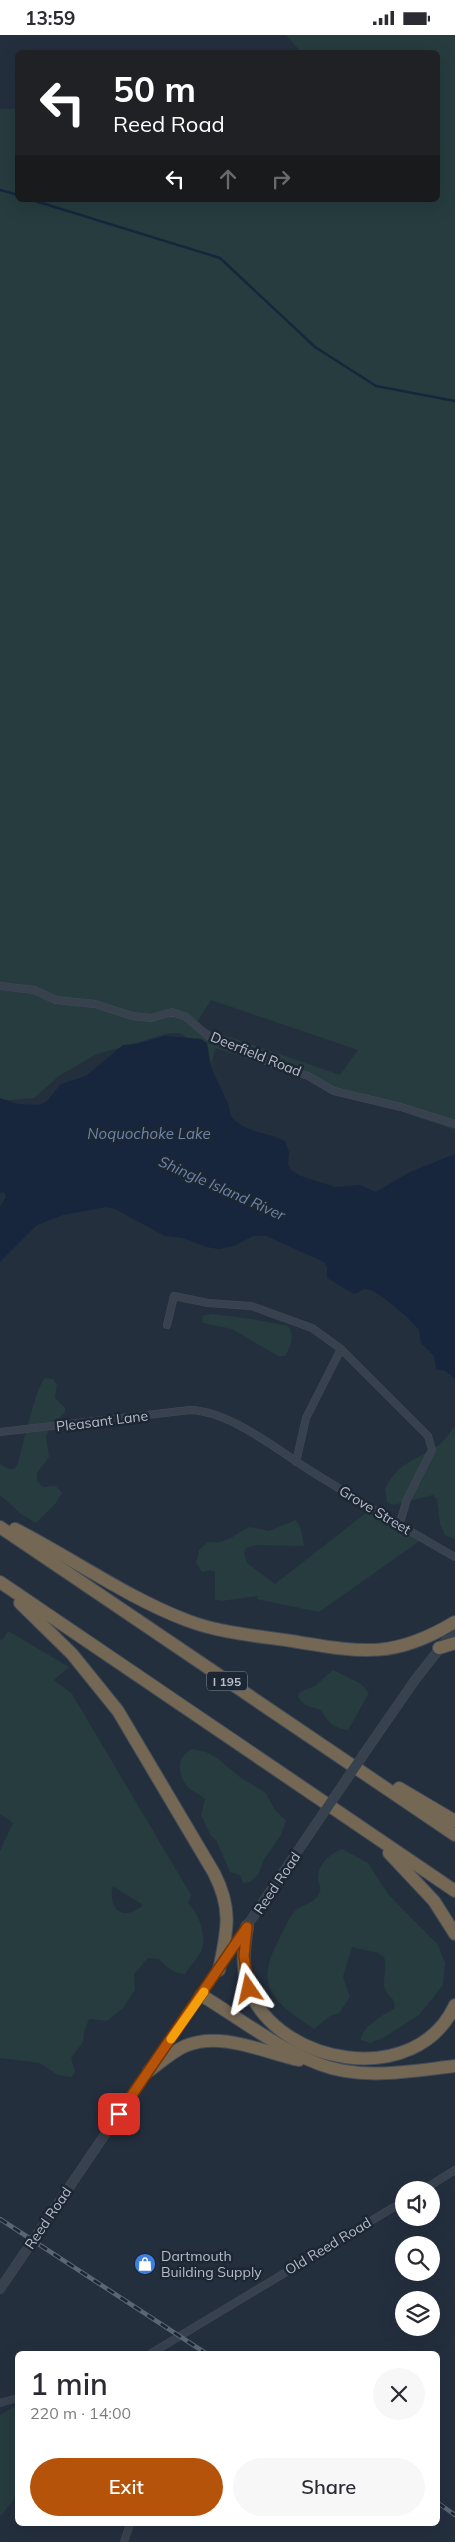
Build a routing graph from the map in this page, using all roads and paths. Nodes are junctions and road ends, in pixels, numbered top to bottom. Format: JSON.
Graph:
{"nodes":[{"id":1,"x":0,"y":986,"type":"edge"},
{"id":2,"x":455,"y":1124,"type":"edge"},
{"id":3,"x":167,"y":1325,"type":"dead end"},
{"id":4,"x":341,"y":1349,"type":"junction"},
{"id":5,"x":204,"y":1410,"type":"joint"},
{"id":6,"x":0,"y":1433,"type":"edge"},
{"id":7,"x":296,"y":1463,"type":"junction"},
{"id":8,"x":0,"y":1521,"type":"edge"},
{"id":9,"x":399,"y":1526,"type":"junction"},
{"id":10,"x":0,"y":1527,"type":"edge"},
{"id":11,"x":455,"y":1557,"type":"edge"},
{"id":12,"x":0,"y":1583,"type":"edge"},
{"id":13,"x":455,"y":1621,"type":"edge"},
{"id":14,"x":455,"y":1629,"type":"edge"},
{"id":15,"x":455,"y":1643,"type":"edge"},
{"id":16,"x":439,"y":1648,"type":"junction"},
{"id":17,"x":345,"y":1760,"type":"junction"},
{"id":18,"x":455,"y":1821,"type":"edge"},
{"id":19,"x":370,"y":1833,"type":"junction"},
{"id":20,"x":455,"y":1835,"type":"edge"},
{"id":21,"x":455,"y":1891,"type":"edge"},
{"id":22,"x":247,"y":1927,"type":"junction"},
{"id":23,"x":455,"y":1934,"type":"edge"},
{"id":24,"x":218,"y":1970,"type":"junction"},
{"id":25,"x":202,"y":1995,"type":"junction"},
{"id":26,"x":455,"y":2005,"type":"edge"},
{"id":27,"x":320,"y":2065,"type":"junction"},
{"id":28,"x":455,"y":2066,"type":"edge"},
{"id":29,"x":149,"y":2071,"type":"junction"},
{"id":30,"x":455,"y":2170,"type":"edge"},
{"id":31,"x":437,"y":2181,"type":"edge"},
{"id":32,"x":395,"y":2206,"type":"edge"},
{"id":33,"x":0,"y":2289,"type":"edge"},
{"id":34,"x":155,"y":2351,"type":"edge"},
{"id":35,"x":15,"y":2399,"type":"edge"},
{"id":36,"x":0,"y":2403,"type":"edge"},
{"id":37,"x":129,"y":2526,"type":"edge"},
{"id":38,"x":124,"y":2542,"type":"edge"}],
"edges":[{"from":1,"to":2,"type":"street","name":"Deerfield Road"},
{"from":3,"to":4,"type":"street"},
{"from":4,"to":7,"type":"street"},
{"from":4,"to":9,"type":"street"},
{"from":5,"to":6,"type":"street","name":"Pleasant Lane"},
{"from":5,"to":7,"type":"street","name":"Grove Street"},
{"from":7,"to":9,"type":"street","name":"Grove Street"},
{"from":8,"to":13,"type":"highway"},
{"from":9,"to":11,"type":"street","name":"Grove Street"},
{"from":10,"to":17,"type":"highway","number":"I 195"},
{"from":12,"to":19,"type":"highway"},
{"from":12,"to":24,"type":"highway"},
{"from":14,"to":16,"type":"street","name":"Reed Road"},
{"from":15,"to":16,"type":"highway"},
{"from":16,"to":22,"type":"street","name":"Reed Road","bridge":true},
{"from":17,"to":18,"type":"highway"},
{"from":17,"to":20,"type":"highway","number":"I 195"},
{"from":19,"to":21,"type":"highway"},
{"from":19,"to":23,"type":"highway"},
{"from":22,"to":24,"type":"street","name":"Reed Road"},
{"from":22,"to":26,"type":"highway"},
{"from":24,"to":25,"type":"street","name":"Reed Road"},
{"from":25,"to":27,"type":"highway"},
{"from":25,"to":29,"type":"street","name":"Reed Road"},
{"from":27,"to":28,"type":"highway"},
{"from":27,"to":29,"type":"highway"},
{"from":29,"to":33,"type":"street","name":"Reed Road"},
{"from":30,"to":31,"type":"street"},
{"from":32,"to":34,"type":"street","name":"Old Reed Road"},
{"from":35,"to":36,"type":"street"},
{"from":37,"to":38,"type":"street"}]}
